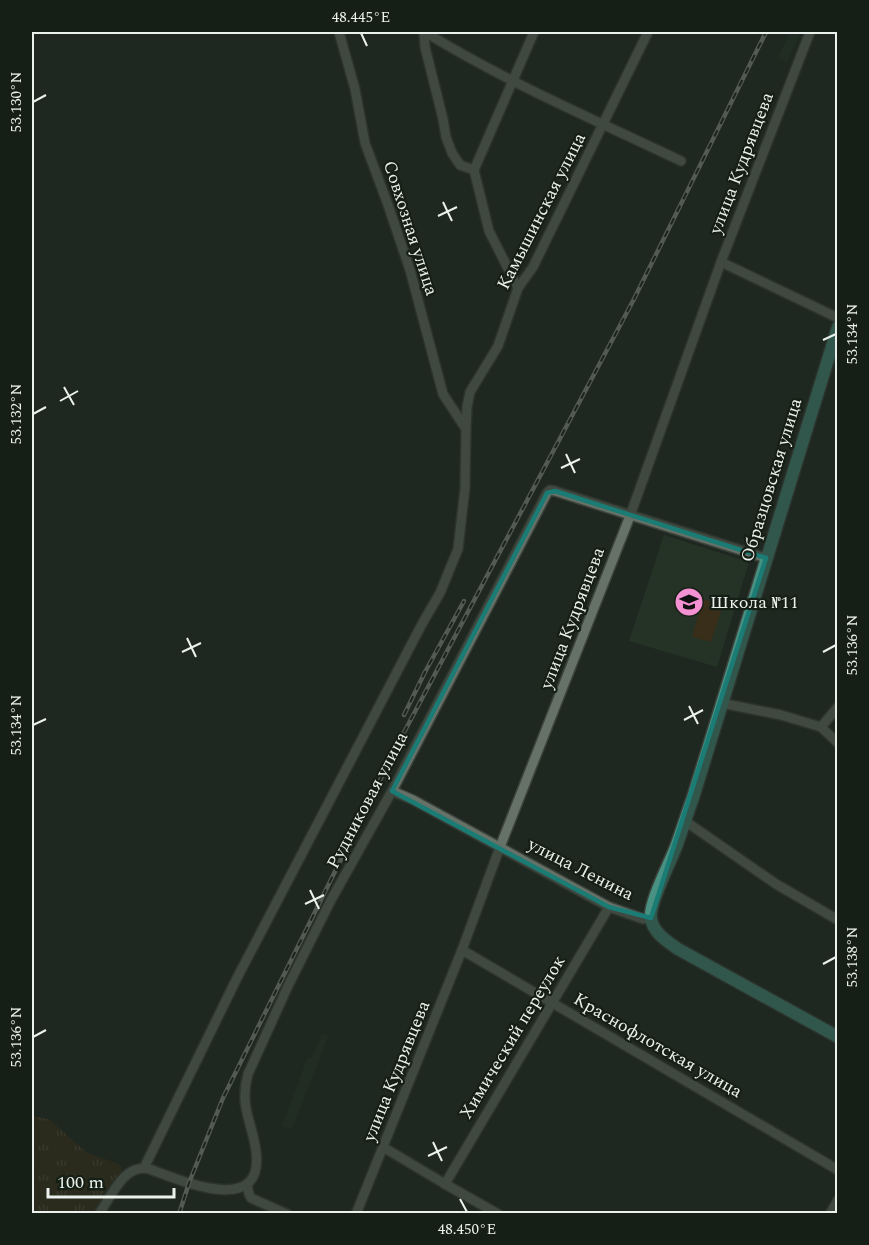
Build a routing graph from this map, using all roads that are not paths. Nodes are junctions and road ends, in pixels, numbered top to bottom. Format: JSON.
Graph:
{"nodes":[{"id":1,"x":339,"y":32,"type":"edge"},
{"id":2,"x":425,"y":32,"type":"edge"},
{"id":3,"x":534,"y":32,"type":"edge"},
{"id":4,"x":648,"y":32,"type":"edge"},
{"id":5,"x":810,"y":32,"type":"edge"},
{"id":6,"x":513,"y":80,"type":"junction"},
{"id":7,"x":603,"y":124,"type":"junction"},
{"id":8,"x":681,"y":161,"type":"dead end"},
{"id":9,"x":474,"y":170,"type":"junction"},
{"id":10,"x":721,"y":262,"type":"junction"},
{"id":11,"x":518,"y":288,"type":"junction"},
{"id":12,"x":837,"y":318,"type":"edge"},
{"id":13,"x":837,"y":330,"type":"edge"},
{"id":14,"x":466,"y":429,"type":"junction"},
{"id":15,"x":630,"y":516,"type":"junction"},
{"id":16,"x":766,"y":558,"type":"junction"},
{"id":17,"x":721,"y":703,"type":"junction"},
{"id":18,"x":837,"y":707,"type":"edge"},
{"id":19,"x":821,"y":727,"type":"junction"},
{"id":20,"x":837,"y":742,"type":"edge"},
{"id":21,"x":392,"y":791,"type":"junction"},
{"id":22,"x":685,"y":821,"type":"junction"},
{"id":23,"x":500,"y":848,"type":"junction"},
{"id":24,"x":609,"y":907,"type":"junction"},
{"id":25,"x":651,"y":918,"type":"junction"},
{"id":26,"x":837,"y":920,"type":"edge"},
{"id":27,"x":462,"y":950,"type":"junction"},
{"id":28,"x":552,"y":1002,"type":"junction"},
{"id":29,"x":837,"y":1037,"type":"edge"},
{"id":30,"x":383,"y":1147,"type":"junction"},
{"id":31,"x":144,"y":1168,"type":"junction"},
{"id":32,"x":837,"y":1170,"type":"edge"},
{"id":33,"x":247,"y":1184,"type":"junction"},
{"id":34,"x":445,"y":1184,"type":"junction"},
{"id":35,"x":837,"y":1200,"type":"edge"},
{"id":36,"x":99,"y":1214,"type":"edge"},
{"id":37,"x":287,"y":1214,"type":"edge"},
{"id":38,"x":356,"y":1214,"type":"edge"},
{"id":39,"x":498,"y":1214,"type":"edge"},
{"id":40,"x":830,"y":1214,"type":"edge"}],
"edges":[{"from":1,"to":14,"type":"street","name":"Совхозная улица"},
{"from":2,"to":6,"type":"street"},
{"from":2,"to":9,"type":"street"},
{"from":3,"to":6,"type":"street"},
{"from":4,"to":7,"type":"street","name":"Камышинская улица"},
{"from":5,"to":10,"type":"street","name":"улица Кудрявцева"},
{"from":6,"to":7,"type":"street"},
{"from":6,"to":9,"type":"street"},
{"from":7,"to":8,"type":"street"},
{"from":7,"to":11,"type":"street","name":"Камышинская улица"},
{"from":9,"to":11,"type":"street"},
{"from":10,"to":12,"type":"street"},
{"from":10,"to":15,"type":"street","name":"улица Кудрявцева"},
{"from":11,"to":14,"type":"street","name":"Камышинская улица"},
{"from":13,"to":16,"type":"main road","name":"Образцовская улица"},
{"from":14,"to":31,"type":"street","name":"Камышинская улица"},
{"from":15,"to":16,"type":"street"},
{"from":15,"to":21,"type":"street","name":"Рудниковая улица"},
{"from":15,"to":23,"type":"street","name":"улица Кудрявцева"},
{"from":16,"to":17,"type":"main road","name":"Образцовская улица"},
{"from":17,"to":19,"type":"street"},
{"from":17,"to":22,"type":"main road","name":"Образцовская улица"},
{"from":18,"to":19,"type":"street"},
{"from":19,"to":20,"type":"street"},
{"from":21,"to":23,"type":"street","name":"улица Ленина"},
{"from":21,"to":33,"type":"street","name":"Рудниковая улица"},
{"from":22,"to":25,"type":"main road","name":"Образцовская улица"},
{"from":22,"to":26,"type":"street"},
{"from":23,"to":24,"type":"street","name":"улица Ленина"},
{"from":23,"to":27,"type":"street","name":"улица Кудрявцева"},
{"from":24,"to":25,"type":"street","name":"улица Ленина"},
{"from":24,"to":28,"type":"street","name":"Химический переулок"},
{"from":25,"to":29,"type":"main road","name":"улица Ленина"},
{"from":27,"to":28,"type":"street","name":"Краснофлотская улица"},
{"from":27,"to":30,"type":"street","name":"улица Кудрявцева"},
{"from":28,"to":32,"type":"street","name":"Краснофлотская улица"},
{"from":28,"to":34,"type":"street","name":"Химический переулок"},
{"from":30,"to":34,"type":"street"},
{"from":30,"to":38,"type":"street","name":"улица Кудрявцева"},
{"from":31,"to":33,"type":"street"},
{"from":31,"to":36,"type":"street"},
{"from":33,"to":37,"type":"street"},
{"from":34,"to":39,"type":"street"},
{"from":35,"to":40,"type":"street"}]}
